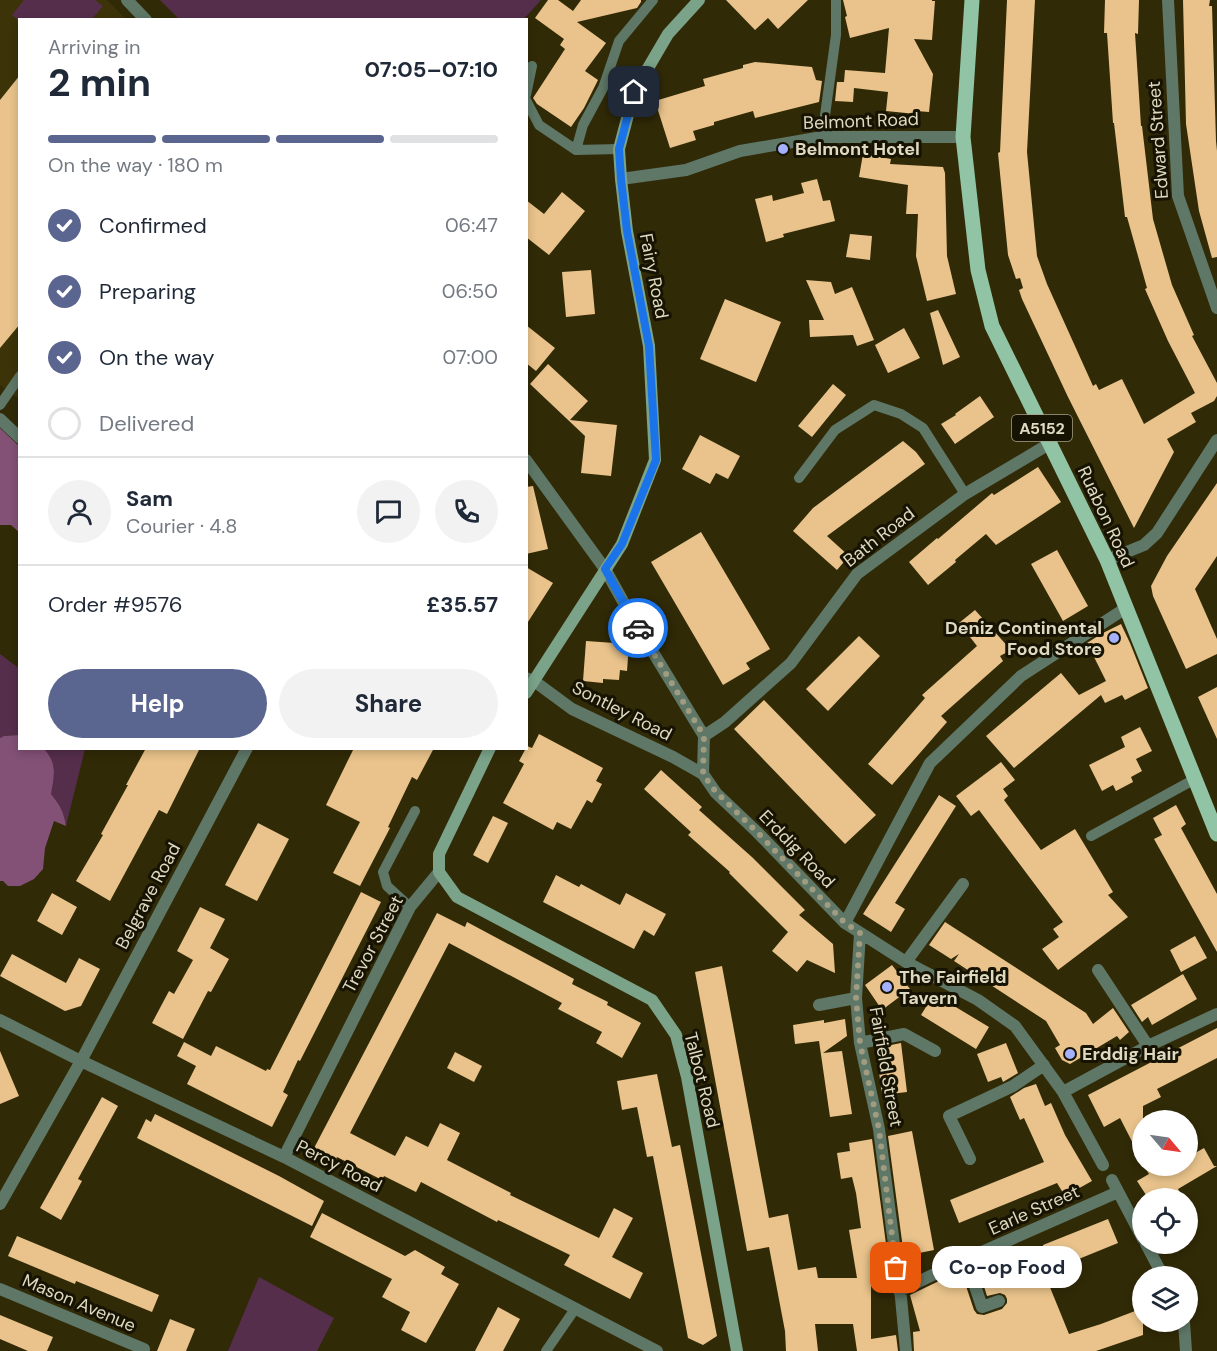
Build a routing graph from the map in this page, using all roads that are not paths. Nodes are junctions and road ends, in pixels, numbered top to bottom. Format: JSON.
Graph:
{"nodes":[{"id":1,"x":127,"y":0,"type":"edge"},
{"id":2,"x":653,"y":0,"type":"edge"},
{"id":3,"x":699,"y":0,"type":"edge"},
{"id":4,"x":836,"y":0,"type":"edge"},
{"id":5,"x":972,"y":0,"type":"edge"},
{"id":6,"x":1168,"y":0,"type":"edge"},
{"id":7,"x":144,"y":18,"type":"edge"},
{"id":8,"x":532,"y":66,"type":"dead end"},
{"id":9,"x":528,"y":85,"type":"edge"},
{"id":10,"x":528,"y":104,"type":"edge"},
{"id":11,"x":822,"y":137,"type":"junction"},
{"id":12,"x":963,"y":137,"type":"junction"},
{"id":13,"x":619,"y":149,"type":"junction"},
{"id":14,"x":576,"y":150,"type":"junction"},
{"id":15,"x":621,"y":179,"type":"junction"},
{"id":16,"x":1217,"y":308,"type":"edge"},
{"id":17,"x":18,"y":379,"type":"edge"},
{"id":18,"x":0,"y":405,"type":"edge"},
{"id":19,"x":0,"y":419,"type":"edge"},
{"id":20,"x":18,"y":436,"type":"edge"},
{"id":21,"x":1217,"y":440,"type":"edge"},
{"id":22,"x":1049,"y":444,"type":"junction"},
{"id":23,"x":528,"y":463,"type":"edge"},
{"id":24,"x":799,"y":478,"type":"dead end"},
{"id":25,"x":965,"y":494,"type":"junction"},
{"id":26,"x":1107,"y":560,"type":"junction"},
{"id":27,"x":605,"y":569,"type":"junction"},
{"id":28,"x":1126,"y":608,"type":"junction"},
{"id":29,"x":530,"y":680,"type":"edge"},
{"id":30,"x":704,"y":736,"type":"junction"},
{"id":31,"x":246,"y":750,"type":"edge"},
{"id":32,"x":489,"y":750,"type":"edge"},
{"id":33,"x":703,"y":774,"type":"junction"},
{"id":34,"x":1195,"y":779,"type":"junction"},
{"id":35,"x":414,"y":811,"type":"dead end"},
{"id":36,"x":1217,"y":834,"type":"edge"},
{"id":37,"x":1090,"y":836,"type":"dead end"},
{"id":38,"x":439,"y":872,"type":"junction"},
{"id":39,"x":963,"y":884,"type":"dead end"},
{"id":40,"x":410,"y":907,"type":"junction"},
{"id":41,"x":845,"y":923,"type":"junction"},
{"id":42,"x":860,"y":933,"type":"junction"},
{"id":43,"x":906,"y":962,"type":"junction"},
{"id":44,"x":1098,"y":970,"type":"dead end"},
{"id":45,"x":856,"y":998,"type":"junction"},
{"id":46,"x":819,"y":1005,"type":"dead end"},
{"id":47,"x":1217,"y":1014,"type":"edge"},
{"id":48,"x":0,"y":1020,"type":"edge"},
{"id":49,"x":860,"y":1043,"type":"junction"},
{"id":50,"x":1148,"y":1046,"type":"junction"},
{"id":51,"x":935,"y":1052,"type":"dead end"},
{"id":52,"x":81,"y":1060,"type":"junction"},
{"id":53,"x":1044,"y":1065,"type":"junction"},
{"id":54,"x":1063,"y":1092,"type":"junction"},
{"id":55,"x":284,"y":1157,"type":"junction"},
{"id":56,"x":970,"y":1159,"type":"dead end"},
{"id":57,"x":1103,"y":1165,"type":"dead end"},
{"id":58,"x":1112,"y":1180,"type":"dead end"},
{"id":59,"x":1118,"y":1192,"type":"junction"},
{"id":60,"x":0,"y":1204,"type":"edge"},
{"id":61,"x":1132,"y":1218,"type":"edge"},
{"id":62,"x":966,"y":1259,"type":"junction"},
{"id":63,"x":0,"y":1289,"type":"edge"},
{"id":64,"x":899,"y":1290,"type":"junction"},
{"id":65,"x":999,"y":1301,"type":"dead end"},
{"id":66,"x":575,"y":1309,"type":"junction"},
{"id":67,"x":1185,"y":1332,"type":"edge"},
{"id":68,"x":144,"y":1349,"type":"dead end"},
{"id":69,"x":546,"y":1351,"type":"edge"},
{"id":70,"x":657,"y":1351,"type":"edge"},
{"id":71,"x":737,"y":1351,"type":"edge"},
{"id":72,"x":906,"y":1351,"type":"edge"},
{"id":73,"x":1186,"y":1351,"type":"edge"}],
"edges":[{"from":1,"to":7,"type":"street"},
{"from":2,"to":14,"type":"lane"},
{"from":3,"to":13,"type":"main road","name":"Fairy Road"},
{"from":4,"to":11,"type":"lane"},
{"from":5,"to":12,"type":"main road","name":"Ruabon Road","number":"A5152"},
{"from":6,"to":16,"type":"street","name":"Edward Street"},
{"from":8,"to":9,"type":"lane"},
{"from":10,"to":14,"type":"lane"},
{"from":11,"to":12,"type":"street","name":"Belmont Road"},
{"from":11,"to":15,"type":"street","name":"Belmont Road"},
{"from":12,"to":22,"type":"main road","name":"Ruabon Road","number":"A5152"},
{"from":13,"to":14,"type":"lane"},
{"from":13,"to":15,"type":"main road","name":"Fairy Road"},
{"from":15,"to":27,"type":"main road","name":"Fairy Road"},
{"from":17,"to":18,"type":"lane"},
{"from":19,"to":20,"type":"street"},
{"from":21,"to":26,"type":"street"},
{"from":22,"to":25,"type":"street","name":"Bath Road"},
{"from":22,"to":26,"type":"main road","name":"Ruabon Road","number":"A5152"},
{"from":23,"to":27,"type":"street"},
{"from":24,"to":25,"type":"lane"},
{"from":25,"to":30,"type":"street","name":"Bath Road"},
{"from":26,"to":28,"type":"main road","name":"Ruabon Road","number":"A5152"},
{"from":27,"to":29,"type":"main road"},
{"from":27,"to":30,"type":"street"},
{"from":28,"to":34,"type":"main road","name":"Ruabon Road","number":"A5152"},
{"from":28,"to":41,"type":"street"},
{"from":29,"to":33,"type":"street","name":"Sontley Road"},
{"from":30,"to":33,"type":"street"},
{"from":31,"to":52,"type":"street","name":"Belgrave Road"},
{"from":32,"to":38,"type":"main road","name":"Trevor Street"},
{"from":33,"to":41,"type":"street","name":"Erddig Road"},
{"from":34,"to":36,"type":"main road","name":"Ruabon Road","number":"A5152"},
{"from":34,"to":37,"type":"lane"},
{"from":35,"to":40,"type":"lane"},
{"from":38,"to":40,"type":"street","name":"Trevor Street"},
{"from":38,"to":71,"type":"main road","name":"Talbot Road"},
{"from":39,"to":43,"type":"street"},
{"from":40,"to":55,"type":"street","name":"Trevor Street"},
{"from":41,"to":42,"type":"street","name":"Erddig Road"},
{"from":42,"to":43,"type":"street","name":"Erddig Road"},
{"from":42,"to":45,"type":"street","name":"Fairfield Street"},
{"from":43,"to":53,"type":"street","name":"Erddig Road"},
{"from":44,"to":50,"type":"street"},
{"from":45,"to":46,"type":"street"},
{"from":45,"to":49,"type":"street","name":"Fairfield Street"},
{"from":47,"to":50,"type":"street"},
{"from":48,"to":52,"type":"street","name":"Percy Road"},
{"from":49,"to":51,"type":"street"},
{"from":49,"to":64,"type":"street","name":"Fairfield Street"},
{"from":50,"to":54,"type":"street"},
{"from":52,"to":55,"type":"street","name":"Percy Road"},
{"from":52,"to":60,"type":"street","name":"Belgrave Road"},
{"from":53,"to":54,"type":"street","name":"Erddig Road"},
{"from":53,"to":56,"type":"street"},
{"from":54,"to":57,"type":"street","name":"Erddig Road"},
{"from":55,"to":66,"type":"street","name":"Percy Road"},
{"from":58,"to":59,"type":"street"},
{"from":59,"to":61,"type":"street"},
{"from":59,"to":62,"type":"street","name":"Earle Street"},
{"from":62,"to":64,"type":"street","name":"Earle Street"},
{"from":62,"to":65,"type":"street"},
{"from":63,"to":68,"type":"street","name":"Mason Avenue"},
{"from":64,"to":72,"type":"street","name":"Fairfield Street"},
{"from":66,"to":69,"type":"lane"},
{"from":66,"to":70,"type":"street","name":"Percy Road"},
{"from":67,"to":73,"type":"street"}]}
